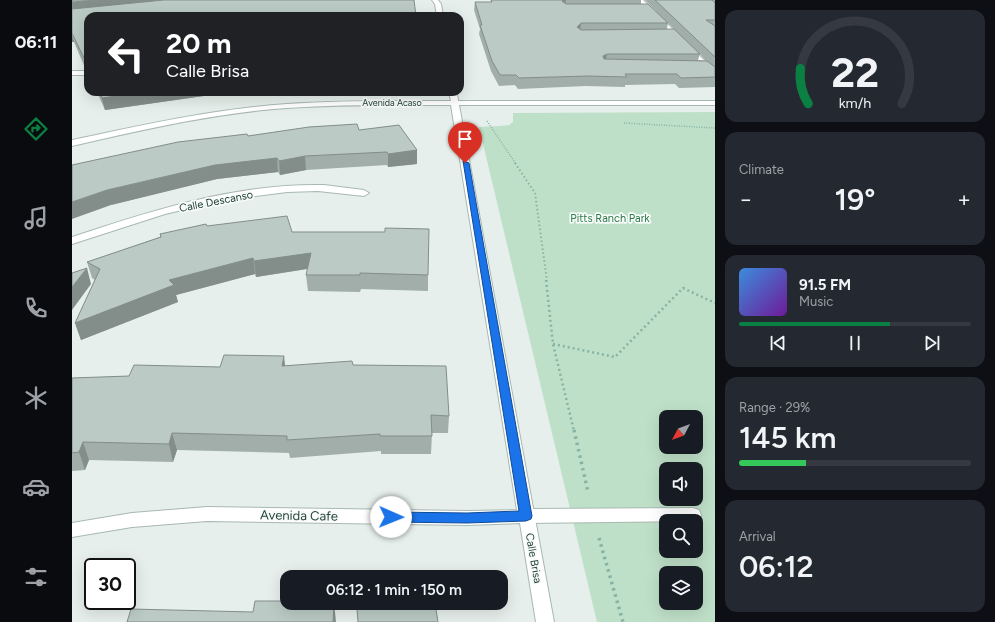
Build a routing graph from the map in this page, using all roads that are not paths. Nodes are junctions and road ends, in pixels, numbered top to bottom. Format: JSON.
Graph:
{"nodes":[{"id":1,"x":435,"y":0,"type":"edge"},
{"id":2,"x":640,"y":0,"type":"edge"},
{"id":3,"x":638,"y":9,"type":"edge"},
{"id":4,"x":650,"y":9,"type":"junction"},
{"id":5,"x":439,"y":12,"type":"edge"},
{"id":6,"x":664,"y":35,"type":"edge"},
{"id":7,"x":676,"y":35,"type":"junction"},
{"id":8,"x":696,"y":67,"type":"edge"},
{"id":9,"x":707,"y":67,"type":"junction"},
{"id":10,"x":72,"y":73,"type":"edge"},
{"id":11,"x":84,"y":73,"type":"edge"},
{"id":12,"x":715,"y":75,"type":"edge"},
{"id":13,"x":454,"y":98,"type":"edge"},
{"id":14,"x":715,"y":103,"type":"edge"},
{"id":15,"x":72,"y":143,"type":"edge"},
{"id":16,"x":364,"y":193,"type":"dead end"},
{"id":17,"x":72,"y":241,"type":"edge"},
{"id":18,"x":659,"y":515,"type":"edge"},
{"id":19,"x":526,"y":516,"type":"junction"},
{"id":20,"x":72,"y":530,"type":"edge"},
{"id":21,"x":545,"y":622,"type":"edge"}],
"edges":[{"from":1,"to":5,"type":"street"},
{"from":2,"to":4,"type":"street"},
{"from":3,"to":4,"type":"street"},
{"from":4,"to":7,"type":"street"},
{"from":6,"to":7,"type":"street"},
{"from":7,"to":9,"type":"street"},
{"from":8,"to":9,"type":"street"},
{"from":9,"to":12,"type":"street"},
{"from":10,"to":11,"type":"street"},
{"from":13,"to":14,"type":"street","name":"Avenida Acaso"},
{"from":13,"to":15,"type":"street","name":"Avenida Acaso"},
{"from":13,"to":19,"type":"street","name":"Calle Brisa"},
{"from":16,"to":17,"type":"street","name":"Calle Descanso"},
{"from":18,"to":19,"type":"street","name":"Avenida Cafe"},
{"from":19,"to":20,"type":"street","name":"Avenida Cafe"},
{"from":19,"to":21,"type":"street","name":"Calle Brisa"}]}
